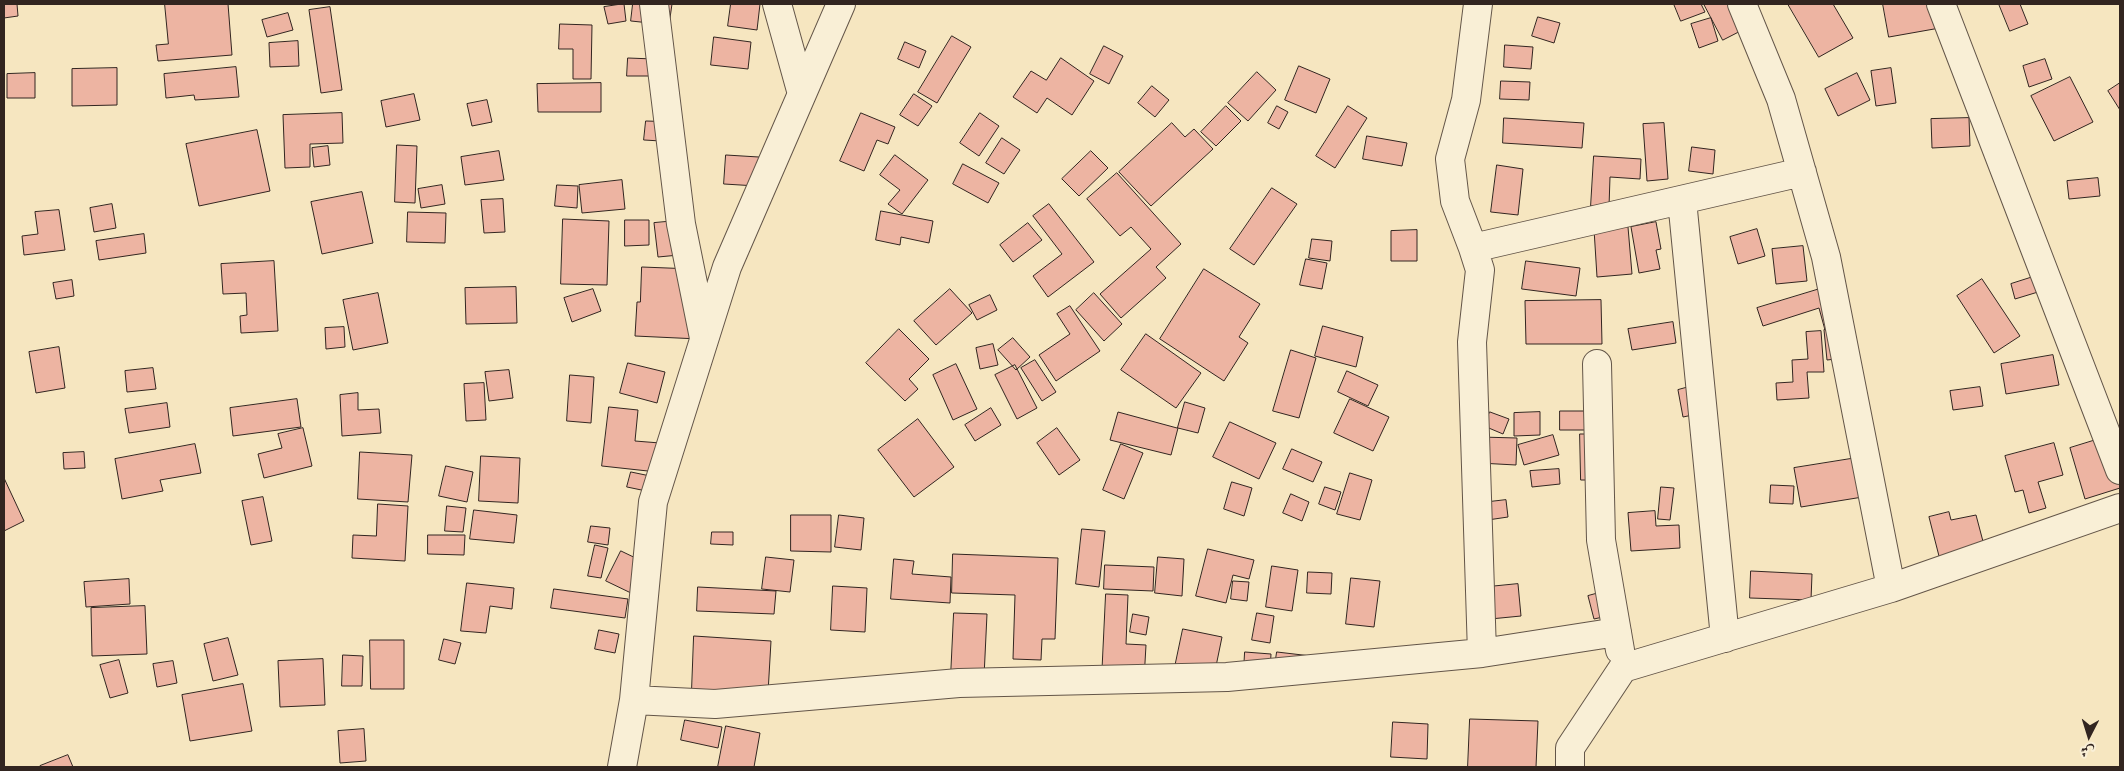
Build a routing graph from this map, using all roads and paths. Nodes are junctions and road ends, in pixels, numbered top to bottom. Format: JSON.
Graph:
{"nodes":[{"id":1,"x":654,"y":4,"type":"edge"},
{"id":2,"x":777,"y":4,"type":"edge"},
{"id":3,"x":841,"y":4,"type":"edge"},
{"id":4,"x":1478,"y":4,"type":"edge"},
{"id":5,"x":1742,"y":4,"type":"edge"},
{"id":6,"x":1942,"y":4,"type":"edge"},
{"id":7,"x":802,"y":94,"type":"junction"},
{"id":8,"x":1802,"y":172,"type":"junction"},
{"id":9,"x":1682,"y":200,"type":"junction"},
{"id":10,"x":1473,"y":248,"type":"junction"},
{"id":11,"x":704,"y":339,"type":"junction"},
{"id":12,"x":1597,"y":364,"type":"dead end"},
{"id":13,"x":2120,"y":470,"type":"edge"},
{"id":14,"x":2120,"y":508,"type":"edge"},
{"id":15,"x":1891,"y":588,"type":"junction"},
{"id":16,"x":1617,"y":632,"type":"junction"},
{"id":17,"x":1725,"y":638,"type":"junction"},
{"id":18,"x":1482,"y":653,"type":"junction"},
{"id":19,"x":1623,"y":668,"type":"junction"},
{"id":20,"x":634,"y":700,"type":"junction"},
{"id":21,"x":622,"y":767,"type":"edge"},
{"id":22,"x":1570,"y":767,"type":"edge"}],
"edges":[{"from":1,"to":11,"type":"street"},
{"from":2,"to":7,"type":"street"},
{"from":3,"to":7,"type":"street"},
{"from":4,"to":10,"type":"street"},
{"from":5,"to":8,"type":"street"},
{"from":6,"to":13,"type":"street"},
{"from":7,"to":11,"type":"street"},
{"from":8,"to":9,"type":"street"},
{"from":8,"to":15,"type":"street"},
{"from":9,"to":10,"type":"street"},
{"from":9,"to":17,"type":"street"},
{"from":10,"to":18,"type":"street"},
{"from":11,"to":20,"type":"street"},
{"from":12,"to":16,"type":"street"},
{"from":14,"to":15,"type":"street"},
{"from":15,"to":17,"type":"street"},
{"from":16,"to":18,"type":"street"},
{"from":16,"to":19,"type":"street"},
{"from":17,"to":19,"type":"street"},
{"from":18,"to":20,"type":"street"},
{"from":19,"to":22,"type":"street"},
{"from":20,"to":21,"type":"street"}]}
